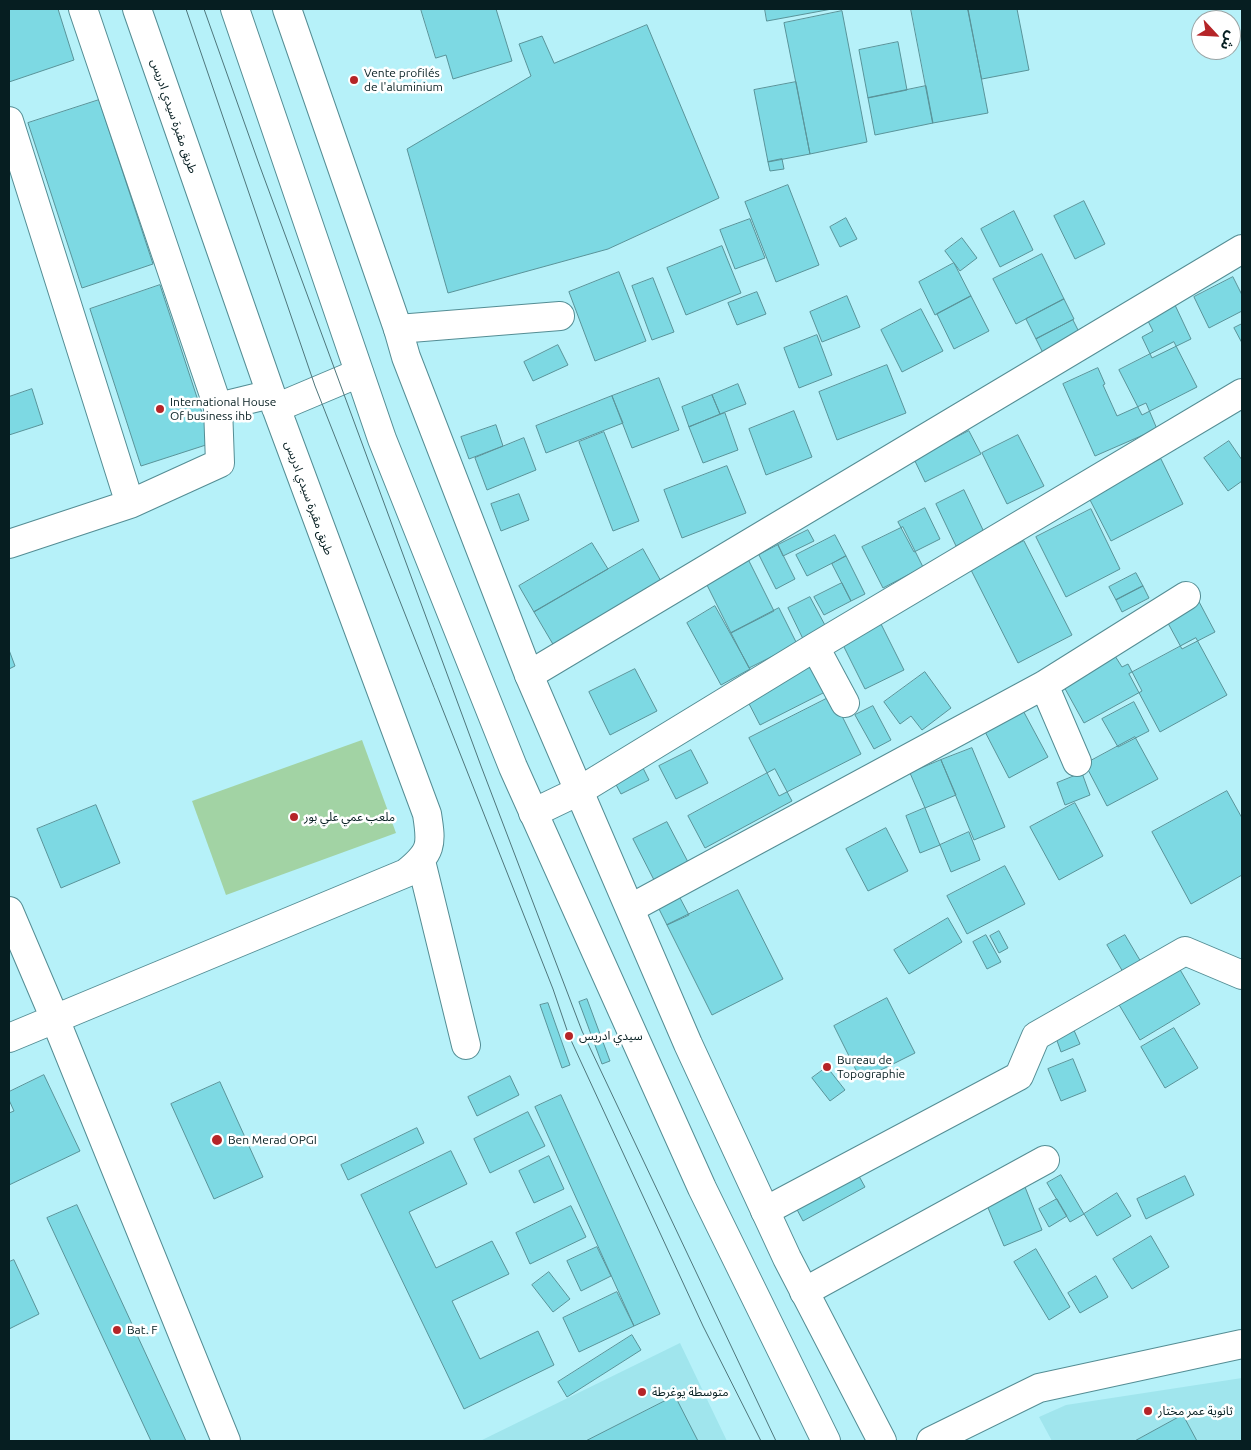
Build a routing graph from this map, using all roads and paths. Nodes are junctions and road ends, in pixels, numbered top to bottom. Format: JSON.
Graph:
{"nodes":[{"id":1,"x":83,"y":9,"type":"edge"},
{"id":2,"x":137,"y":9,"type":"edge"},
{"id":3,"x":235,"y":9,"type":"edge"},
{"id":4,"x":287,"y":9,"type":"edge"},
{"id":5,"x":9,"y":121,"type":"edge"},
{"id":6,"x":1242,"y":249,"type":"edge"},
{"id":7,"x":560,"y":316,"type":"dead end"},
{"id":8,"x":398,"y":329,"type":"junction"},
{"id":9,"x":359,"y":373,"type":"junction"},
{"id":10,"x":1242,"y":393,"type":"edge"},
{"id":11,"x":273,"y":401,"type":"junction"},
{"id":12,"x":218,"y":406,"type":"junction"},
{"id":13,"x":130,"y":504,"type":"junction"},
{"id":14,"x":9,"y":544,"type":"edge"},
{"id":15,"x":1186,"y":596,"type":"dead end"},
{"id":16,"x":815,"y":647,"type":"junction"},
{"id":17,"x":529,"y":675,"type":"junction"},
{"id":18,"x":1044,"y":685,"type":"junction"},
{"id":19,"x":845,"y":704,"type":"dead end"},
{"id":20,"x":1077,"y":762,"type":"dead end"},
{"id":21,"x":579,"y":791,"type":"junction"},
{"id":22,"x":533,"y":812,"type":"junction"},
{"id":23,"x":421,"y":861,"type":"junction"},
{"id":24,"x":631,"y":908,"type":"junction"},
{"id":25,"x":9,"y":911,"type":"edge"},
{"id":26,"x":1242,"y":975,"type":"edge"},
{"id":27,"x":55,"y":1019,"type":"junction"},
{"id":28,"x":9,"y":1038,"type":"edge"},
{"id":29,"x":466,"y":1044,"type":"dead end"},
{"id":30,"x":1045,"y":1160,"type":"dead end"},
{"id":31,"x":766,"y":1211,"type":"junction"},
{"id":32,"x":804,"y":1292,"type":"junction"},
{"id":33,"x":1242,"y":1344,"type":"edge"},
{"id":34,"x":226,"y":1441,"type":"edge"},
{"id":35,"x":826,"y":1441,"type":"edge"},
{"id":36,"x":882,"y":1441,"type":"edge"},
{"id":37,"x":931,"y":1441,"type":"edge"}],
"edges":[{"from":1,"to":12,"type":"street"},
{"from":2,"to":11,"type":"street","name":"طريق مقبرة سيدي ادريس"},
{"from":3,"to":9,"type":"street"},
{"from":4,"to":8,"type":"street"},
{"from":5,"to":13,"type":"street"},
{"from":6,"to":17,"type":"street"},
{"from":7,"to":8,"type":"street"},
{"from":8,"to":17,"type":"street"},
{"from":9,"to":11,"type":"street"},
{"from":9,"to":22,"type":"street"},
{"from":10,"to":16,"type":"street"},
{"from":11,"to":12,"type":"street"},
{"from":11,"to":23,"type":"street","name":"طريق مقبرة سيدي ادريس"},
{"from":12,"to":13,"type":"street"},
{"from":13,"to":14,"type":"street"},
{"from":15,"to":18,"type":"street"},
{"from":16,"to":19,"type":"street"},
{"from":16,"to":21,"type":"street"},
{"from":17,"to":21,"type":"street"},
{"from":18,"to":20,"type":"street"},
{"from":18,"to":24,"type":"street"},
{"from":21,"to":22,"type":"street"},
{"from":21,"to":24,"type":"street"},
{"from":22,"to":35,"type":"street"},
{"from":23,"to":27,"type":"street","name":"طريق مقبرة سيدي ادريس"},
{"from":23,"to":29,"type":"street"},
{"from":24,"to":31,"type":"street"},
{"from":25,"to":27,"type":"street"},
{"from":26,"to":31,"type":"street"},
{"from":27,"to":28,"type":"street","name":"طريق مقبرة سيدي ادريس"},
{"from":27,"to":34,"type":"street"},
{"from":30,"to":32,"type":"street"},
{"from":31,"to":32,"type":"street"},
{"from":32,"to":36,"type":"street"},
{"from":33,"to":37,"type":"street"}]}
